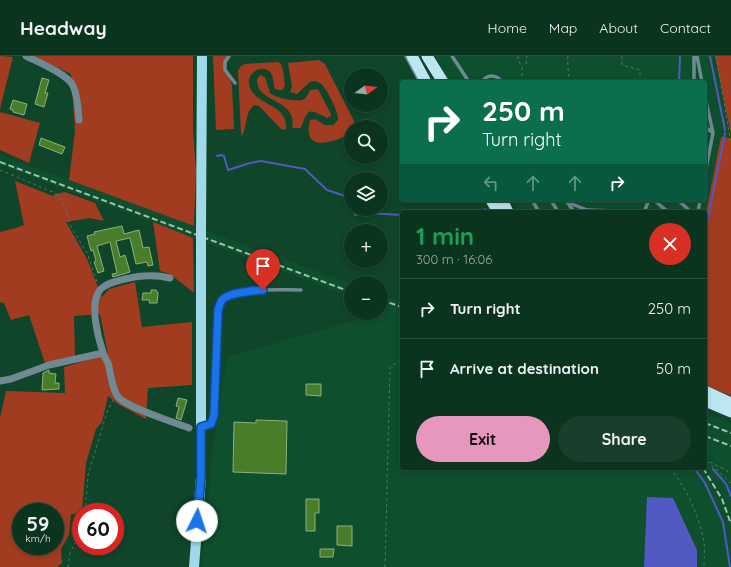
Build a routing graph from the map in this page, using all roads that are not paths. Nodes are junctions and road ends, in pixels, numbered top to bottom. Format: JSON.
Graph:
{"nodes":[{"id":1,"x":26,"y":56,"type":"edge"},
{"id":2,"x":202,"y":56,"type":"edge"},
{"id":3,"x":229,"y":56,"type":"edge"},
{"id":4,"x":406,"y":56,"type":"edge"},
{"id":5,"x":412,"y":56,"type":"edge"},
{"id":6,"x":422,"y":56,"type":"edge"},
{"id":7,"x":427,"y":56,"type":"edge"},
{"id":8,"x":452,"y":56,"type":"edge"},
{"id":9,"x":695,"y":56,"type":"edge"},
{"id":10,"x":419,"y":80,"type":"edge"},
{"id":11,"x":425,"y":80,"type":"edge"},
{"id":12,"x":435,"y":80,"type":"edge"},
{"id":13,"x":442,"y":80,"type":"edge"},
{"id":14,"x":468,"y":80,"type":"edge"},
{"id":15,"x":484,"y":80,"type":"edge"},
{"id":16,"x":500,"y":80,"type":"edge"},
{"id":17,"x":694,"y":80,"type":"edge"},
{"id":18,"x":701,"y":80,"type":"edge"},
{"id":19,"x":235,"y":83,"type":"dead end"},
{"id":20,"x":707,"y":106,"type":"edge"},
{"id":21,"x":709,"y":117,"type":"joint"},
{"id":22,"x":79,"y":120,"type":"dead end"},
{"id":23,"x":707,"y":128,"type":"edge"},
{"id":24,"x":712,"y":133,"type":"junction"},
{"id":25,"x":707,"y":148,"type":"edge"},
{"id":26,"x":710,"y":150,"type":"junction"},
{"id":27,"x":707,"y":162,"type":"edge"},
{"id":28,"x":567,"y":202,"type":"joint"},
{"id":29,"x":656,"y":202,"type":"edge"},
{"id":30,"x":680,"y":202,"type":"edge"},
{"id":31,"x":573,"y":210,"type":"edge"},
{"id":32,"x":586,"y":210,"type":"edge"},
{"id":33,"x":666,"y":210,"type":"edge"},
{"id":34,"x":689,"y":210,"type":"edge"},
{"id":35,"x":170,"y":278,"type":"dead end"},
{"id":36,"x":301,"y":290,"type":"dead end"},
{"id":37,"x":103,"y":353,"type":"junction"},
{"id":38,"x":0,"y":381,"type":"edge"},
{"id":39,"x":707,"y":392,"type":"edge"},
{"id":40,"x":707,"y":402,"type":"edge"},
{"id":41,"x":731,"y":403,"type":"edge"},
{"id":42,"x":731,"y":412,"type":"edge"},
{"id":43,"x":201,"y":427,"type":"junction"},
{"id":44,"x":189,"y":428,"type":"dead end"},
{"id":45,"x":194,"y":567,"type":"edge"}],
"edges":[{"from":1,"to":22,"type":"street"},
{"from":2,"to":43,"type":"main road"},
{"from":3,"to":19,"type":"lane"},
{"from":4,"to":10,"type":"lane"},
{"from":5,"to":11,"type":"highway"},
{"from":6,"to":12,"type":"highway"},
{"from":7,"to":13,"type":"highway"},
{"from":8,"to":14,"type":"lane"},
{"from":9,"to":17,"type":"lane"},
{"from":9,"to":18,"type":"lane"},
{"from":15,"to":16,"type":"lane"},
{"from":20,"to":21,"type":"lane"},
{"from":21,"to":24,"type":"lane"},
{"from":23,"to":24,"type":"lane"},
{"from":24,"to":26,"type":"lane"},
{"from":25,"to":26,"type":"lane"},
{"from":26,"to":27,"type":"lane"},
{"from":28,"to":31,"type":"lane"},
{"from":28,"to":32,"type":"lane"},
{"from":29,"to":33,"type":"lane"},
{"from":30,"to":34,"type":"lane"},
{"from":35,"to":37,"type":"street"},
{"from":36,"to":43,"type":"lane"},
{"from":37,"to":38,"type":"street"},
{"from":37,"to":44,"type":"street"},
{"from":39,"to":41,"type":"highway"},
{"from":40,"to":42,"type":"highway"},
{"from":43,"to":45,"type":"main road"}]}
